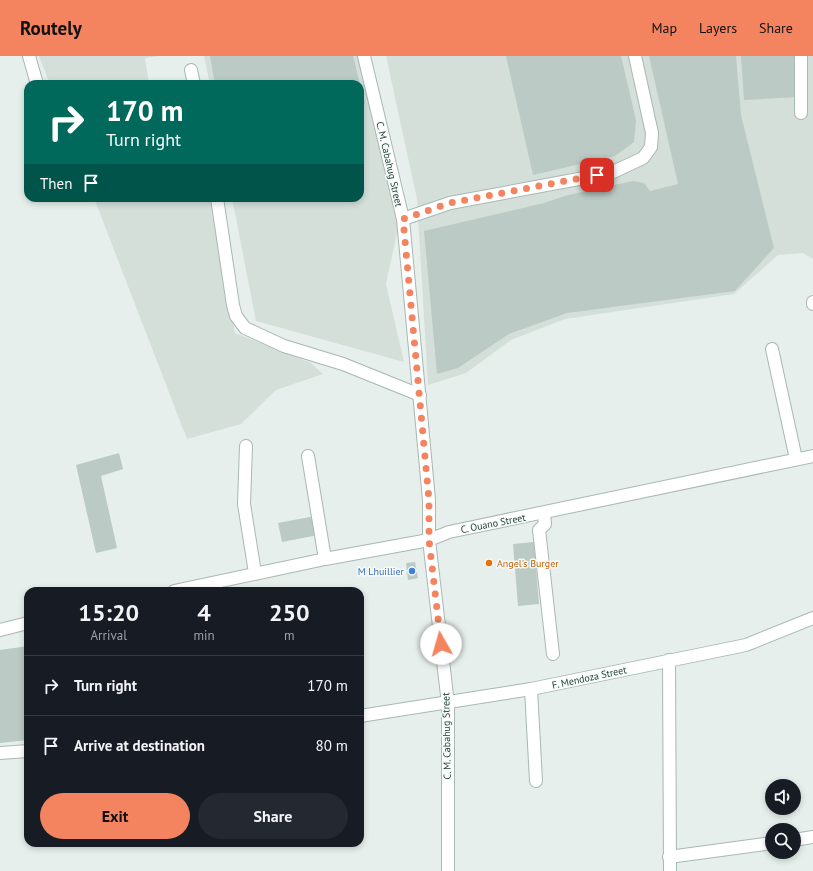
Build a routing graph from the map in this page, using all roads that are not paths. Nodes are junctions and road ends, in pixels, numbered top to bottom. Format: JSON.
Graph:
{"nodes":[{"id":1,"x":29,"y":56,"type":"edge"},
{"id":2,"x":364,"y":56,"type":"edge"},
{"id":3,"x":635,"y":56,"type":"edge"},
{"id":4,"x":801,"y":56,"type":"edge"},
{"id":5,"x":191,"y":70,"type":"dead end"},
{"id":6,"x":36,"y":80,"type":"edge"},
{"id":7,"x":193,"y":80,"type":"edge"},
{"id":8,"x":801,"y":113,"type":"dead end"},
{"id":9,"x":218,"y":202,"type":"edge"},
{"id":10,"x":403,"y":219,"type":"junction"},
{"id":11,"x":772,"y":349,"type":"dead end"},
{"id":12,"x":420,"y":395,"type":"junction"},
{"id":13,"x":246,"y":446,"type":"dead end"},
{"id":14,"x":308,"y":456,"type":"dead end"},
{"id":15,"x":813,"y":456,"type":"edge"},
{"id":16,"x":796,"y":459,"type":"junction"},
{"id":17,"x":544,"y":513,"type":"junction"},
{"id":18,"x":530,"y":516,"type":"junction"},
{"id":19,"x":539,"y":530,"type":"junction"},
{"id":20,"x":429,"y":540,"type":"junction"},
{"id":21,"x":325,"y":559,"type":"junction"},
{"id":22,"x":255,"y":573,"type":"junction"},
{"id":23,"x":192,"y":587,"type":"edge"},
{"id":24,"x":813,"y":618,"type":"edge"},
{"id":25,"x":24,"y":624,"type":"edge"},
{"id":26,"x":0,"y":630,"type":"edge"},
{"id":27,"x":553,"y":654,"type":"dead end"},
{"id":28,"x":669,"y":660,"type":"junction"},
{"id":29,"x":531,"y":689,"type":"junction"},
{"id":30,"x":448,"y":704,"type":"junction"},
{"id":31,"x":364,"y":715,"type":"edge"},
{"id":32,"x":24,"y":751,"type":"edge"},
{"id":33,"x":0,"y":753,"type":"edge"},
{"id":34,"x":536,"y":781,"type":"dead end"},
{"id":35,"x":813,"y":837,"type":"edge"},
{"id":36,"x":801,"y":839,"type":"edge"},
{"id":37,"x":765,"y":844,"type":"edge"},
{"id":38,"x":669,"y":857,"type":"junction"},
{"id":39,"x":448,"y":871,"type":"edge"},
{"id":40,"x":670,"y":871,"type":"edge"}],
"edges":[{"from":1,"to":6,"type":"street"},
{"from":2,"to":10,"type":"street","name":"C. M. Cabahug Street"},
{"from":3,"to":10,"type":"street"},
{"from":4,"to":8,"type":"street"},
{"from":5,"to":7,"type":"street"},
{"from":9,"to":12,"type":"street"},
{"from":10,"to":12,"type":"street","name":"C. M. Cabahug Street"},
{"from":11,"to":16,"type":"street"},
{"from":12,"to":20,"type":"street","name":"C. M. Cabahug Street"},
{"from":13,"to":22,"type":"street"},
{"from":14,"to":21,"type":"street"},
{"from":15,"to":16,"type":"street","name":"C. Ouano Street"},
{"from":16,"to":17,"type":"street","name":"C. Ouano Street"},
{"from":17,"to":18,"type":"street","name":"C. Ouano Street"},
{"from":17,"to":19,"type":"street"},
{"from":18,"to":19,"type":"street"},
{"from":18,"to":20,"type":"street","name":"C. Ouano Street"},
{"from":19,"to":27,"type":"street"},
{"from":20,"to":21,"type":"street","name":"C. Ouano Street"},
{"from":20,"to":30,"type":"street","name":"C. M. Cabahug Street"},
{"from":21,"to":22,"type":"street","name":"C. Ouano Street"},
{"from":22,"to":23,"type":"street","name":"C. Ouano Street"},
{"from":24,"to":28,"type":"street","name":"F. Mendoza Street"},
{"from":25,"to":26,"type":"street"},
{"from":28,"to":29,"type":"street","name":"F. Mendoza Street"},
{"from":28,"to":38,"type":"street"},
{"from":29,"to":30,"type":"street","name":"F. Mendoza Street"},
{"from":29,"to":34,"type":"street"},
{"from":30,"to":31,"type":"street","name":"F. Mendoza Street"},
{"from":30,"to":39,"type":"street","name":"C. M. Cabahug Street"},
{"from":32,"to":33,"type":"street"},
{"from":35,"to":36,"type":"street"},
{"from":37,"to":38,"type":"street"},
{"from":38,"to":40,"type":"street"}]}
